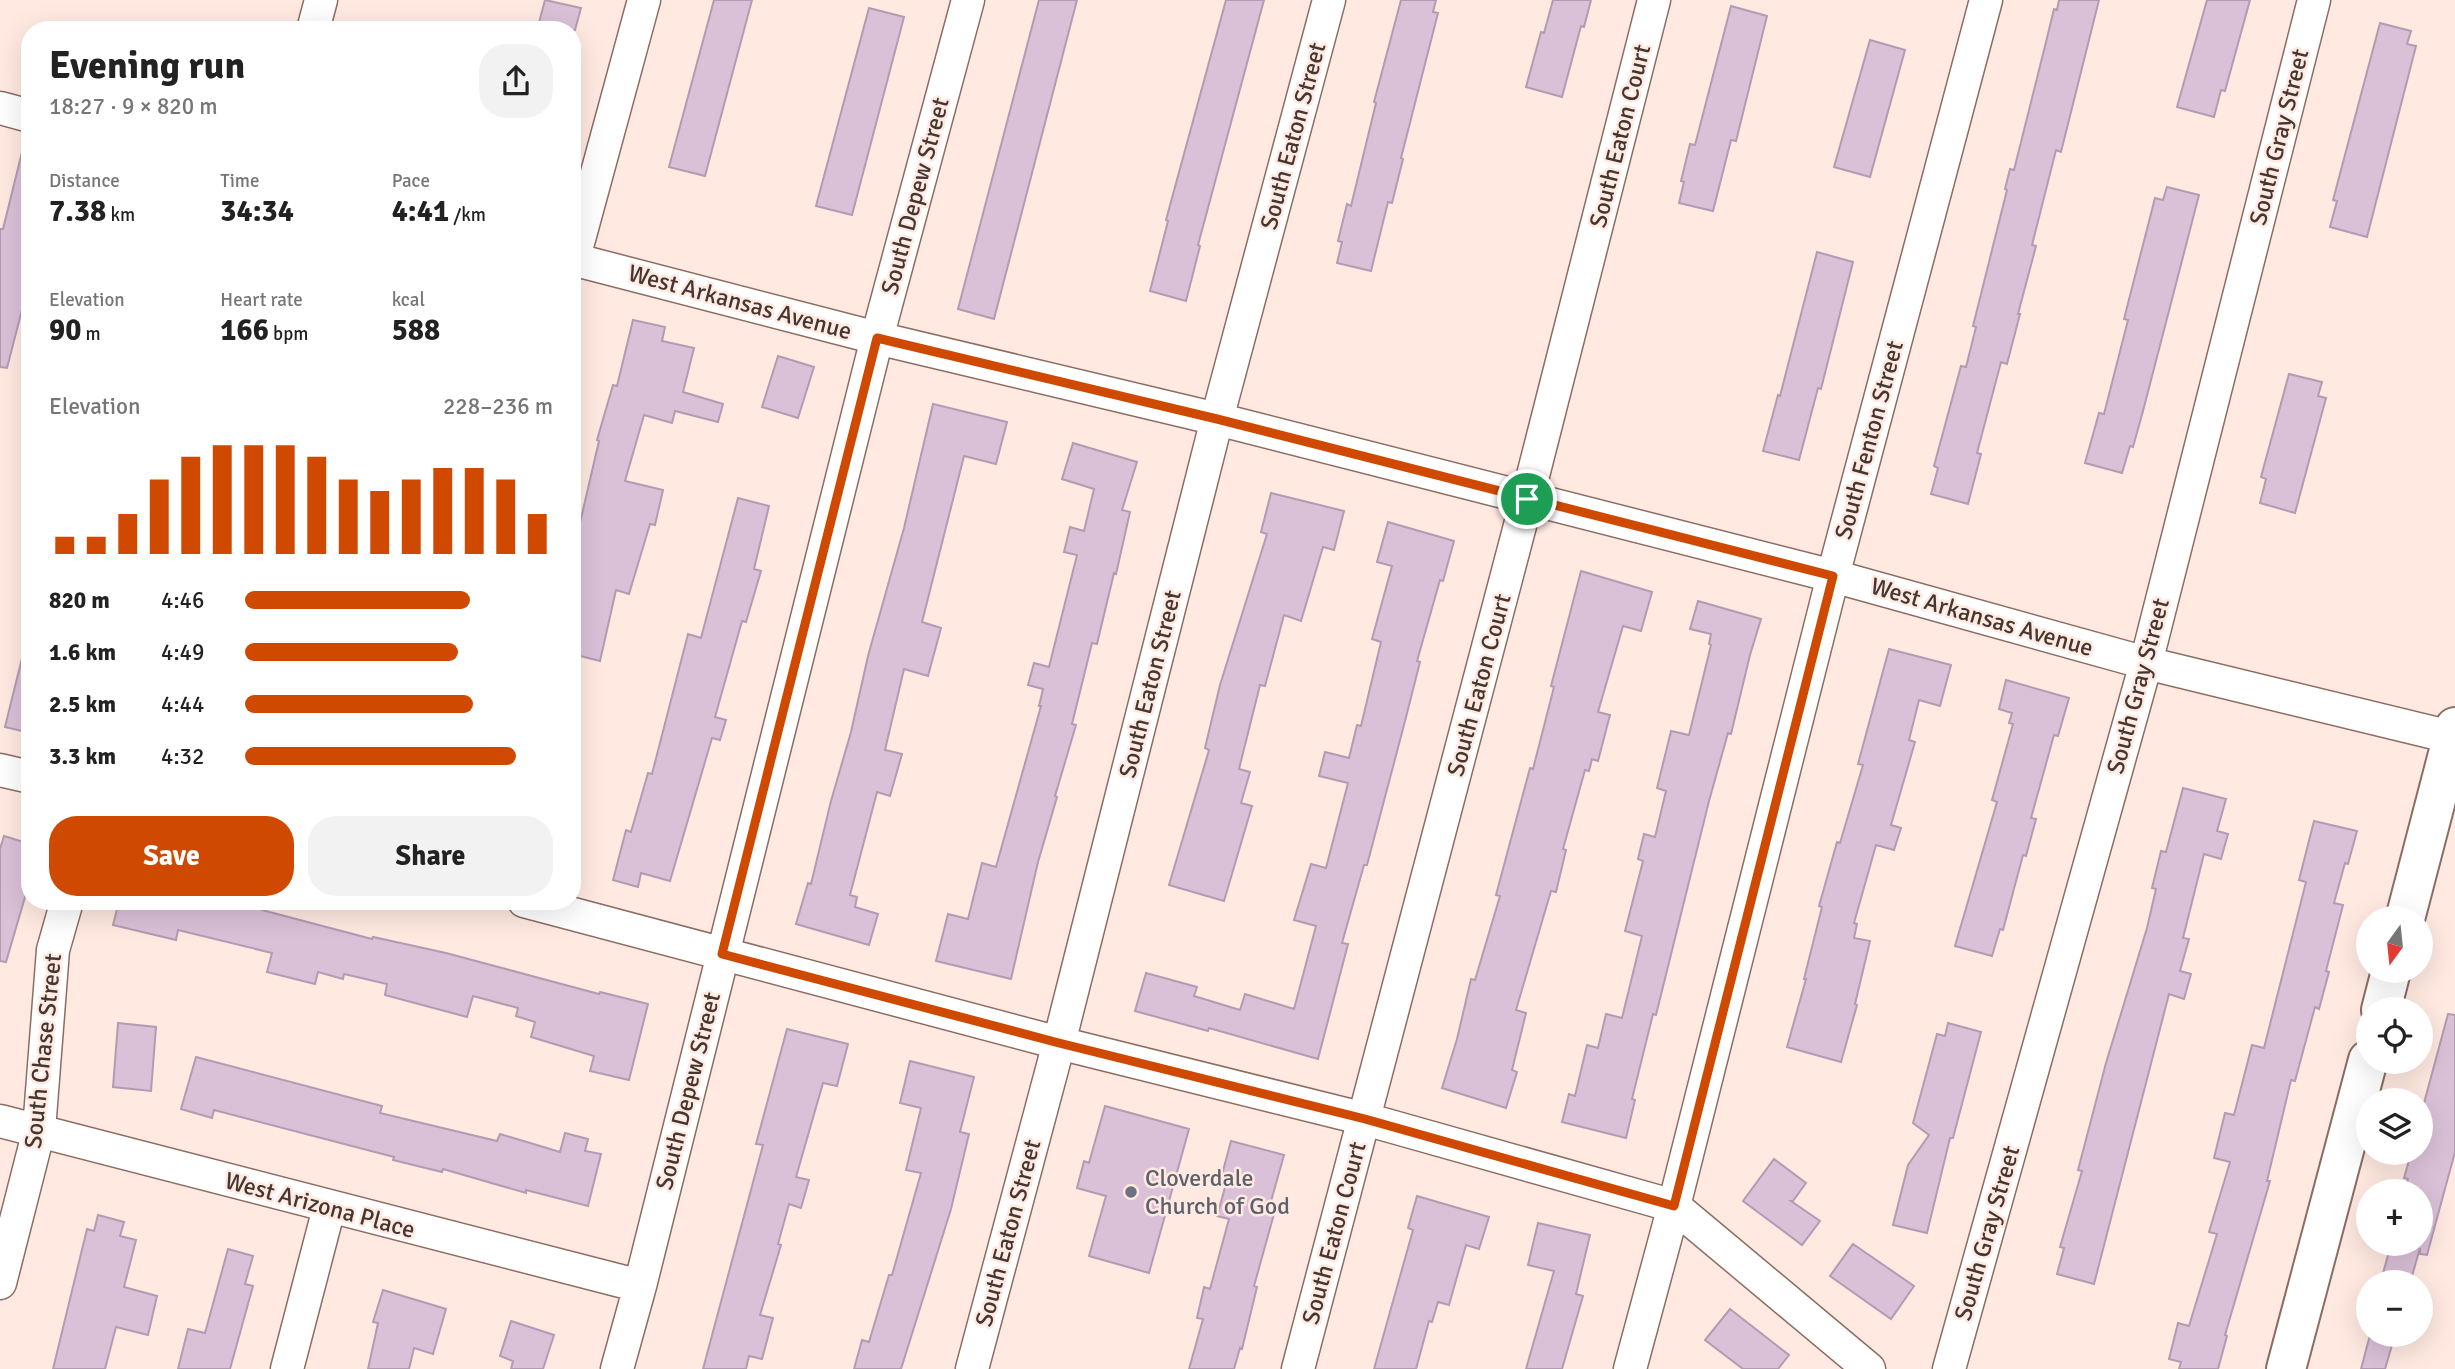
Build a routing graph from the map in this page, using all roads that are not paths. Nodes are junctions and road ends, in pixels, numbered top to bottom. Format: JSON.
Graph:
{"nodes":[{"id":1,"x":321,"y":0,"type":"edge"},
{"id":2,"x":644,"y":0,"type":"edge"},
{"id":3,"x":968,"y":0,"type":"edge"},
{"id":4,"x":1329,"y":0,"type":"edge"},
{"id":5,"x":1654,"y":0,"type":"edge"},
{"id":6,"x":1986,"y":0,"type":"edge"},
{"id":7,"x":2314,"y":0,"type":"edge"},
{"id":8,"x":315,"y":21,"type":"edge"},
{"id":9,"x":0,"y":108,"type":"edge"},
{"id":10,"x":21,"y":114,"type":"edge"},
{"id":11,"x":581,"y":232,"type":"edge"},
{"id":12,"x":581,"y":263,"type":"edge"},
{"id":13,"x":877,"y":338,"type":"junction"},
{"id":14,"x":1217,"y":419,"type":"junction"},
{"id":15,"x":1527,"y":499,"type":"junction"},
{"id":16,"x":1833,"y":576,"type":"junction"},
{"id":17,"x":2146,"y":663,"type":"junction"},
{"id":18,"x":2454,"y":734,"type":"edge"},
{"id":19,"x":0,"y":770,"type":"edge"},
{"id":20,"x":21,"y":775,"type":"edge"},
{"id":21,"x":2408,"y":906,"type":"edge"},
{"id":22,"x":64,"y":910,"type":"edge"},
{"id":23,"x":558,"y":910,"type":"edge"},
{"id":24,"x":722,"y":954,"type":"junction"},
{"id":25,"x":1059,"y":1043,"type":"junction"},
{"id":26,"x":2364,"y":1074,"type":"edge"},
{"id":27,"x":1365,"y":1119,"type":"junction"},
{"id":28,"x":0,"y":1121,"type":"edge"},
{"id":29,"x":39,"y":1130,"type":"junction"},
{"id":30,"x":1674,"y":1206,"type":"junction"},
{"id":31,"x":329,"y":1208,"type":"junction"},
{"id":32,"x":0,"y":1283,"type":"edge"},
{"id":33,"x":640,"y":1286,"type":"junction"},
{"id":34,"x":287,"y":1369,"type":"edge"},
{"id":35,"x":617,"y":1369,"type":"edge"},
{"id":36,"x":972,"y":1369,"type":"edge"},
{"id":37,"x":1298,"y":1369,"type":"edge"},
{"id":38,"x":1630,"y":1369,"type":"edge"},
{"id":39,"x":1869,"y":1369,"type":"edge"},
{"id":40,"x":1949,"y":1369,"type":"edge"},
{"id":41,"x":2286,"y":1369,"type":"edge"}],
"edges":[{"from":1,"to":8,"type":"street"},
{"from":2,"to":11,"type":"street"},
{"from":3,"to":13,"type":"street","name":"South Depew Street"},
{"from":4,"to":14,"type":"street","name":"South Eaton Street"},
{"from":5,"to":15,"type":"street","name":"South Eaton Court"},
{"from":6,"to":16,"type":"street","name":"South Fenton Street"},
{"from":7,"to":17,"type":"street","name":"South Gray Street"},
{"from":9,"to":10,"type":"street"},
{"from":12,"to":13,"type":"street","name":"West Arkansas Avenue"},
{"from":13,"to":14,"type":"street","name":"West Arkansas Avenue"},
{"from":13,"to":24,"type":"street","name":"South Depew Street"},
{"from":14,"to":15,"type":"street","name":"West Arkansas Avenue"},
{"from":14,"to":25,"type":"street","name":"South Eaton Street"},
{"from":15,"to":16,"type":"street","name":"West Arkansas Avenue"},
{"from":15,"to":27,"type":"street","name":"South Eaton Court"},
{"from":16,"to":17,"type":"street","name":"West Arkansas Avenue"},
{"from":16,"to":30,"type":"street","name":"South Fenton Street"},
{"from":17,"to":18,"type":"street","name":"West Arkansas Avenue"},
{"from":17,"to":40,"type":"street","name":"South Gray Street"},
{"from":18,"to":21,"type":"street"},
{"from":19,"to":20,"type":"street"},
{"from":22,"to":29,"type":"street","name":"South Chase Street"},
{"from":23,"to":24,"type":"street"},
{"from":24,"to":25,"type":"street"},
{"from":24,"to":33,"type":"street","name":"South Depew Street"},
{"from":25,"to":27,"type":"street"},
{"from":25,"to":36,"type":"street","name":"South Eaton Street"},
{"from":26,"to":41,"type":"street"},
{"from":27,"to":30,"type":"street"},
{"from":27,"to":37,"type":"street","name":"South Eaton Court"},
{"from":28,"to":29,"type":"street","name":"West Arizona Place"},
{"from":29,"to":31,"type":"street","name":"West Arizona Place"},
{"from":29,"to":32,"type":"street","name":"South Chase Street"},
{"from":30,"to":38,"type":"street","name":"South Fenton Street"},
{"from":30,"to":39,"type":"street"},
{"from":31,"to":33,"type":"street","name":"West Arizona Place"},
{"from":31,"to":34,"type":"street"},
{"from":33,"to":35,"type":"street","name":"South Depew Street"}]}
